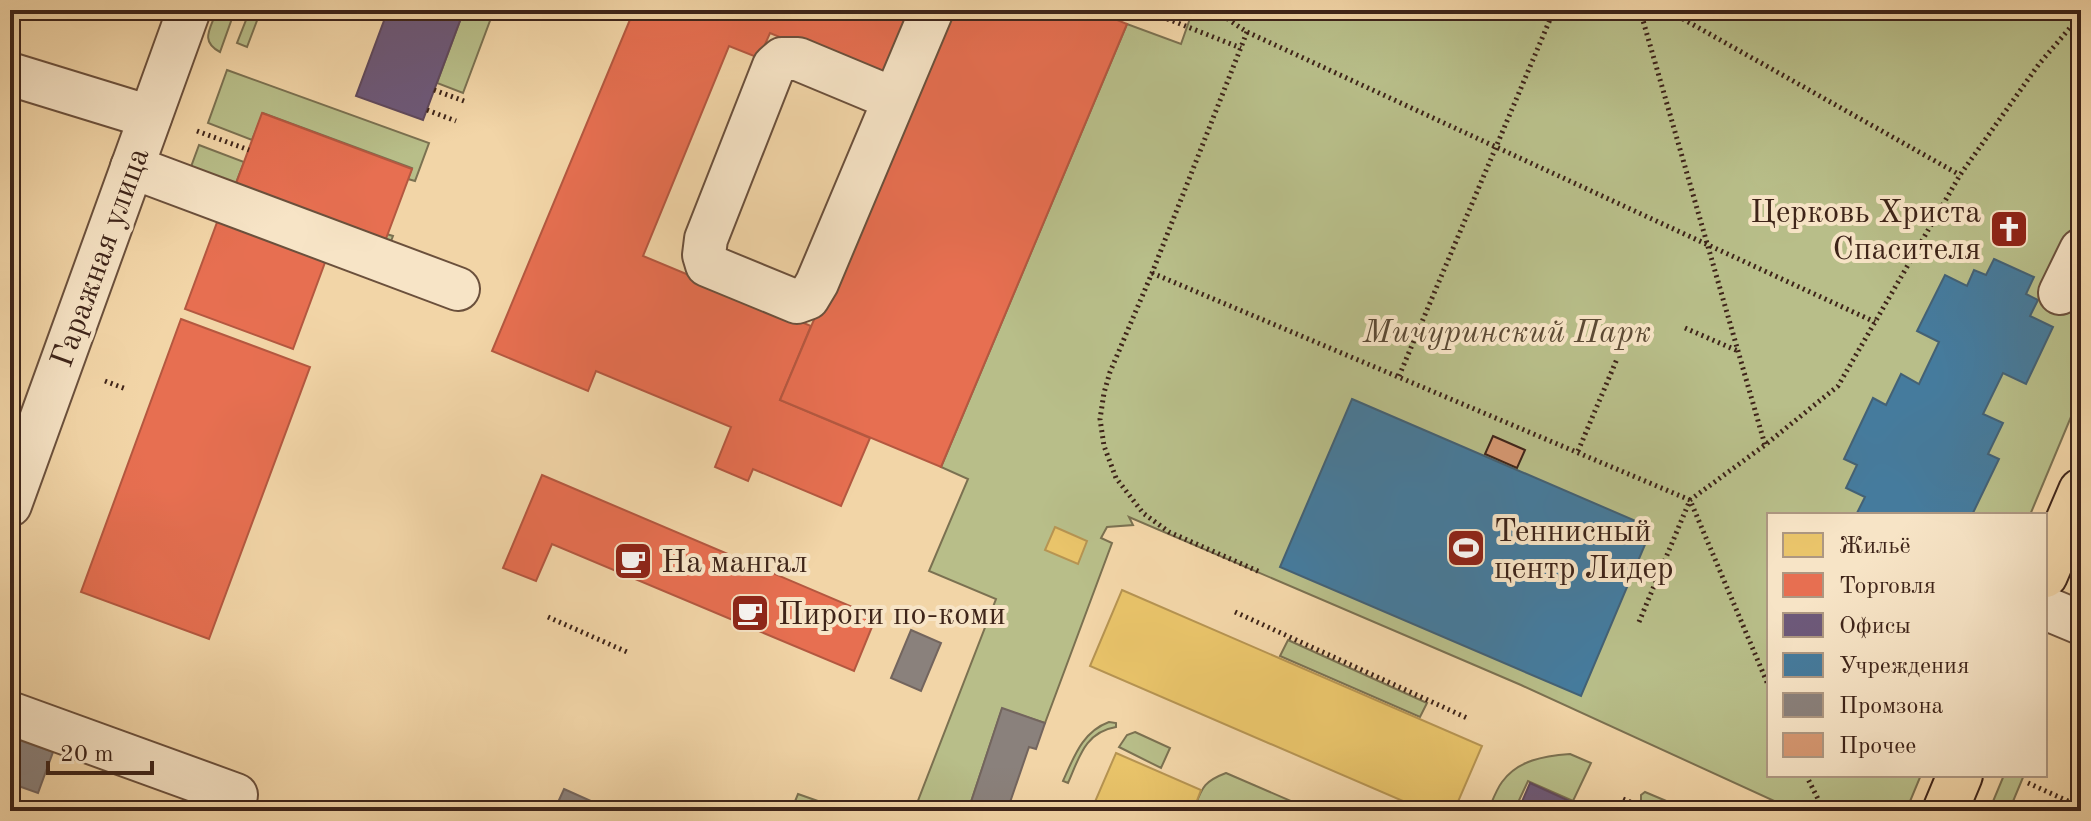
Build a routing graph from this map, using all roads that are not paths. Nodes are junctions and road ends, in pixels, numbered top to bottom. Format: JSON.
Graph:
{"nodes":[{"id":1,"x":189,"y":10,"type":"edge"},
{"id":2,"x":932,"y":10,"type":"edge"},
{"id":3,"x":10,"y":74,"type":"edge"},
{"id":4,"x":894,"y":99,"type":"junction"},
{"id":5,"x":150,"y":117,"type":"junction"},
{"id":6,"x":132,"y":167,"type":"junction"},
{"id":7,"x":2081,"y":250,"type":"edge"},
{"id":8,"x":458,"y":289,"type":"dead end"},
{"id":9,"x":2060,"y":293,"type":"dead end"},
{"id":10,"x":2081,"y":491,"type":"edge"},
{"id":11,"x":10,"y":505,"type":"edge"},
{"id":12,"x":2047,"y":570,"type":"edge"},
{"id":13,"x":2047,"y":609,"type":"edge"},
{"id":14,"x":2081,"y":623,"type":"edge"},
{"id":15,"x":10,"y":713,"type":"edge"},
{"id":16,"x":1959,"y":777,"type":"edge"},
{"id":17,"x":230,"y":811,"type":"edge"},
{"id":18,"x":1945,"y":811,"type":"edge"}],
"edges":[{"from":1,"to":5,"type":"street","name":"Гаражная улица"},
{"from":2,"to":4,"type":"street"},
{"from":3,"to":5,"type":"street"},
{"from":4,"to":4,"type":"street"},
{"from":5,"to":6,"type":"street","name":"Гаражная улица"},
{"from":6,"to":8,"type":"street"},
{"from":6,"to":11,"type":"street","name":"Гаражная улица"},
{"from":7,"to":9,"type":"street"},
{"from":10,"to":12,"type":"main road"},
{"from":13,"to":14,"type":"street"},
{"from":15,"to":17,"type":"street"},
{"from":16,"to":18,"type":"main road"}]}
